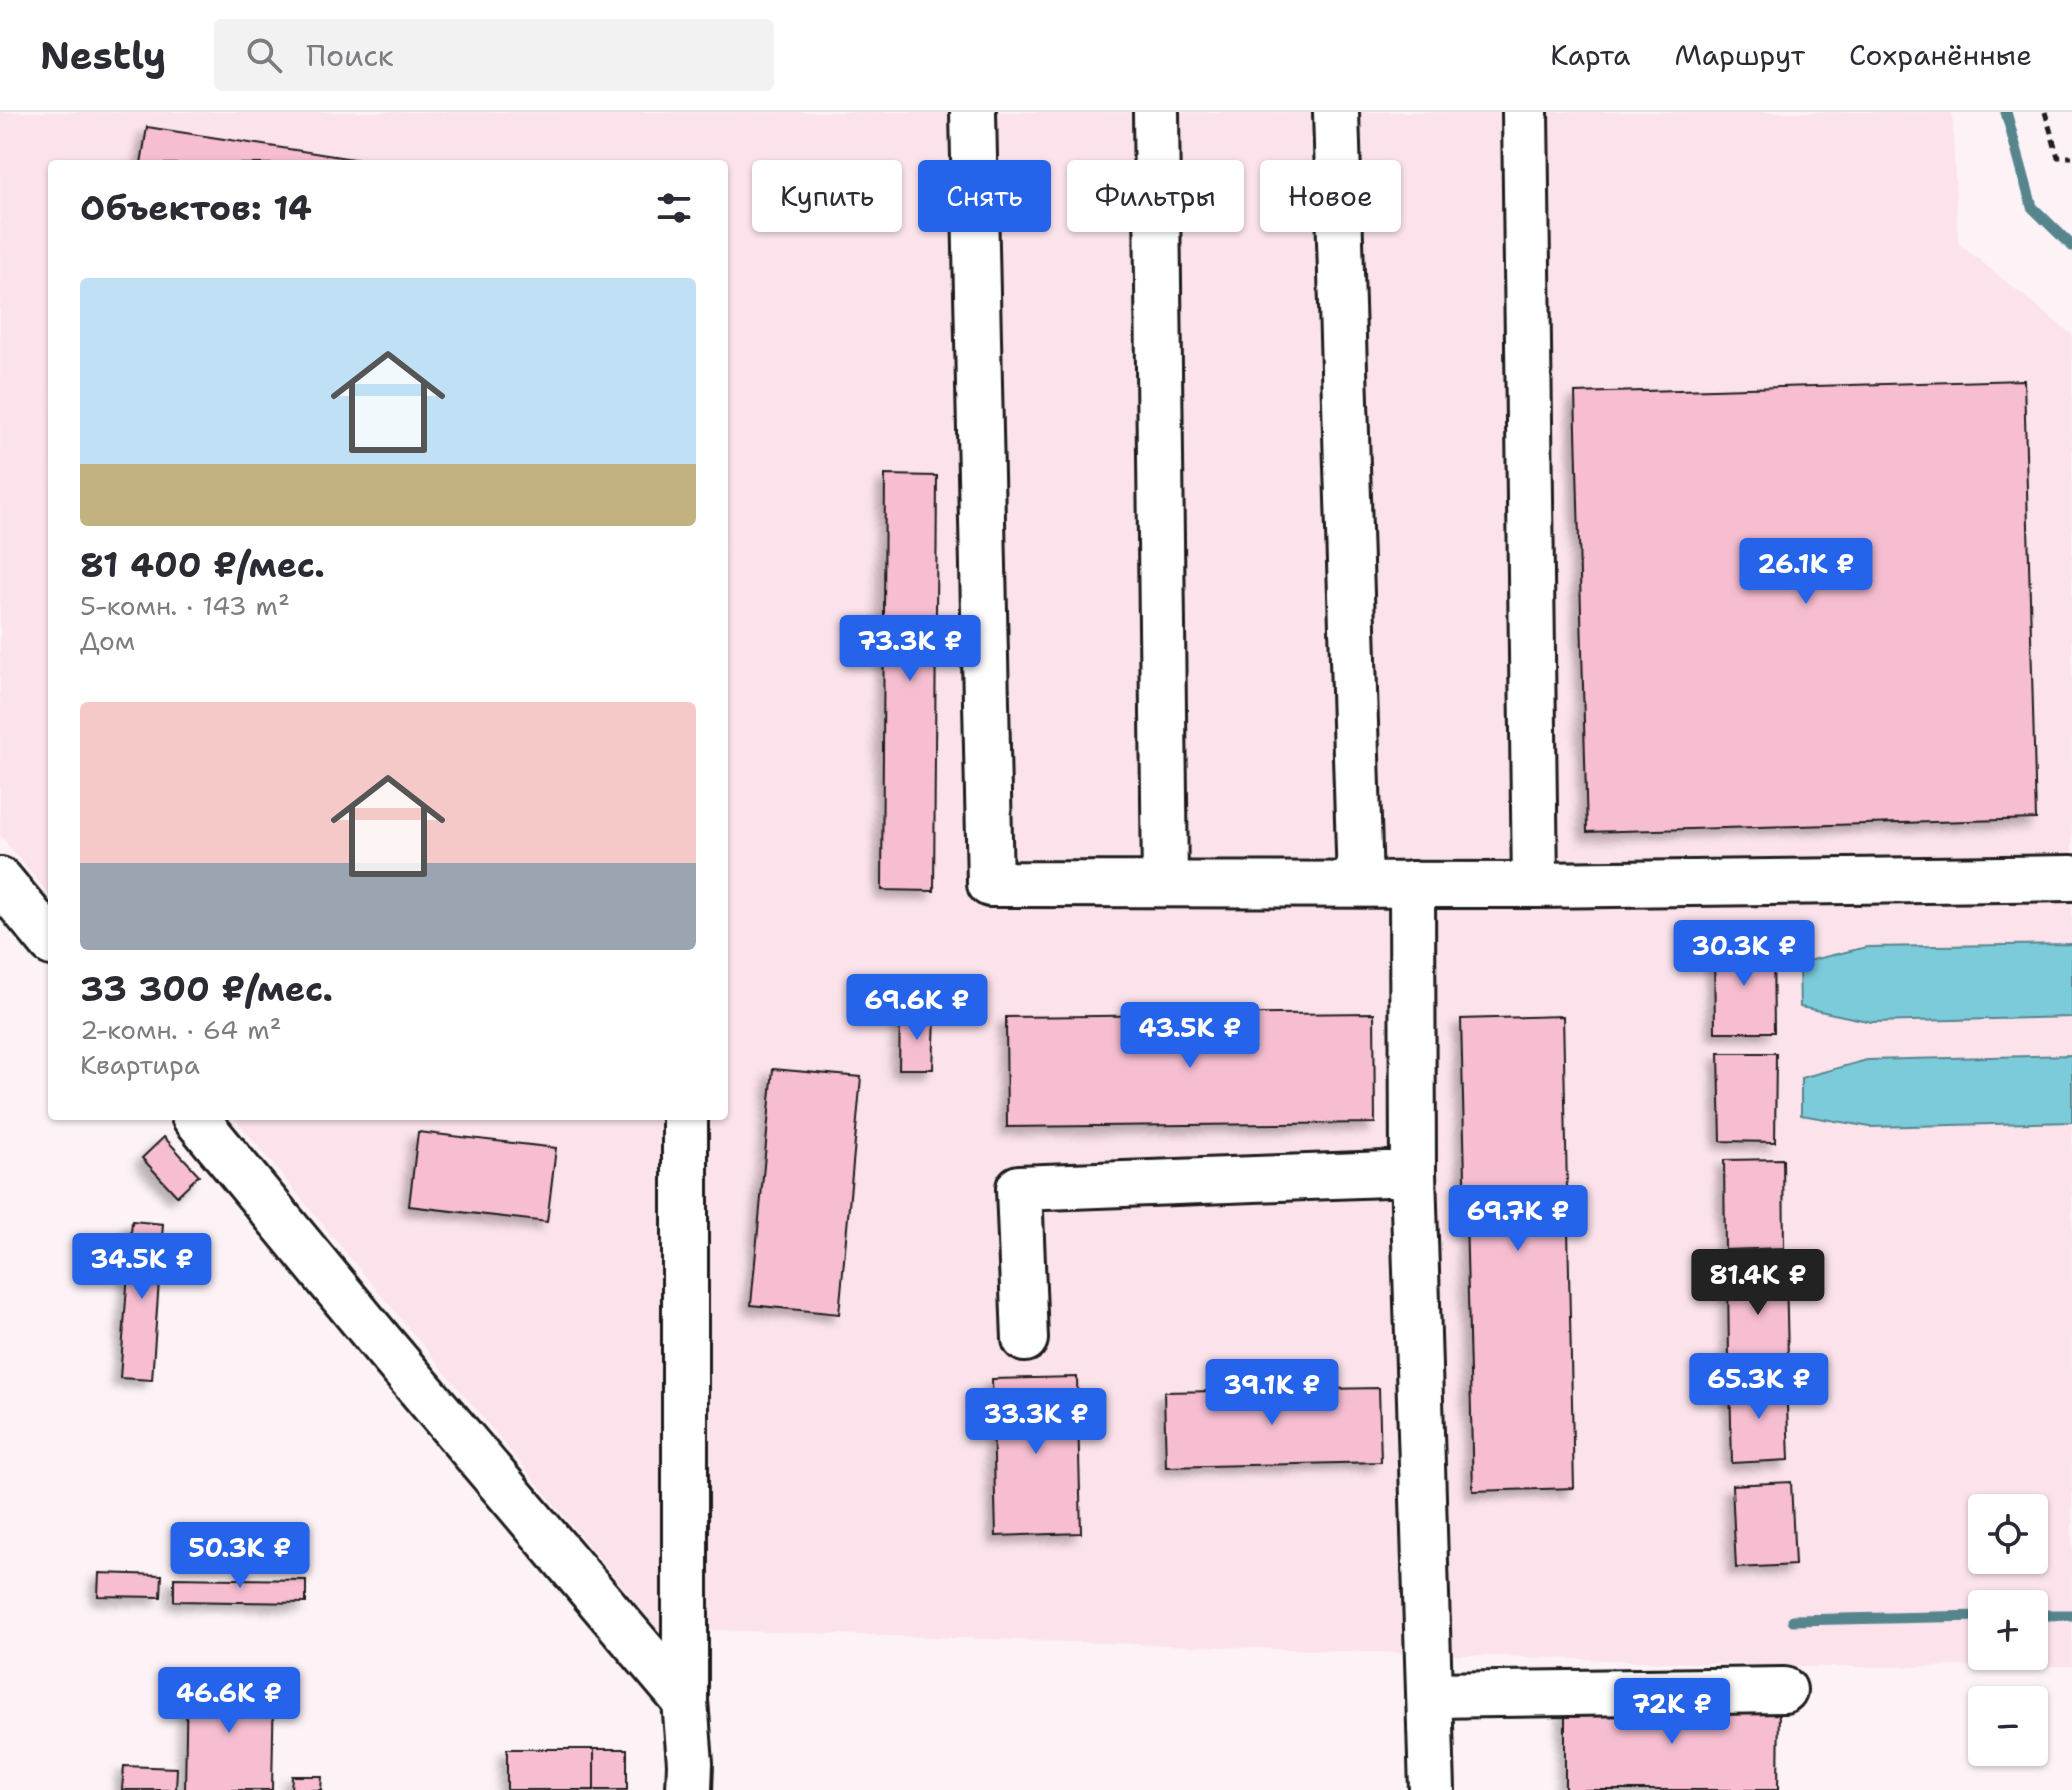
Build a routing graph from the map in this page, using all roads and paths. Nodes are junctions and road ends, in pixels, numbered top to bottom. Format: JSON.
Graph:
{"nodes":[{"id":1,"x":973,"y":112,"type":"edge"},
{"id":2,"x":1156,"y":112,"type":"edge"},
{"id":3,"x":1336,"y":112,"type":"edge"},
{"id":4,"x":1525,"y":112,"type":"edge"},
{"id":5,"x":2045,"y":112,"type":"edge"},
{"id":6,"x":2072,"y":157,"type":"edge"},
{"id":7,"x":2072,"y":878,"type":"edge"},
{"id":8,"x":0,"y":880,"type":"edge"},
{"id":9,"x":1165,"y":883,"type":"junction"},
{"id":10,"x":1360,"y":884,"type":"junction"},
{"id":11,"x":1412,"y":884,"type":"junction"},
{"id":12,"x":1535,"y":885,"type":"junction"},
{"id":13,"x":48,"y":938,"type":"edge"},
{"id":14,"x":197,"y":1120,"type":"edge"},
{"id":15,"x":685,"y":1120,"type":"edge"},
{"id":16,"x":1413,"y":1173,"type":"junction"},
{"id":17,"x":1025,"y":1339,"type":"dead end"},
{"id":18,"x":1784,"y":1690,"type":"dead end"},
{"id":19,"x":1430,"y":1695,"type":"junction"},
{"id":20,"x":685,"y":1701,"type":"junction"},
{"id":21,"x":689,"y":1790,"type":"edge"},
{"id":22,"x":1432,"y":1790,"type":"edge"}],
"edges":[{"from":1,"to":9,"type":"street"},
{"from":2,"to":9,"type":"street"},
{"from":3,"to":10,"type":"street"},
{"from":4,"to":12,"type":"street"},
{"from":5,"to":6,"type":"path"},
{"from":7,"to":12,"type":"street"},
{"from":8,"to":13,"type":"street"},
{"from":9,"to":10,"type":"street"},
{"from":10,"to":11,"type":"street"},
{"from":11,"to":12,"type":"street"},
{"from":11,"to":16,"type":"street"},
{"from":14,"to":20,"type":"street"},
{"from":15,"to":20,"type":"street"},
{"from":16,"to":17,"type":"street"},
{"from":16,"to":19,"type":"street"},
{"from":18,"to":19,"type":"street"},
{"from":19,"to":22,"type":"street"},
{"from":20,"to":21,"type":"street"}]}
